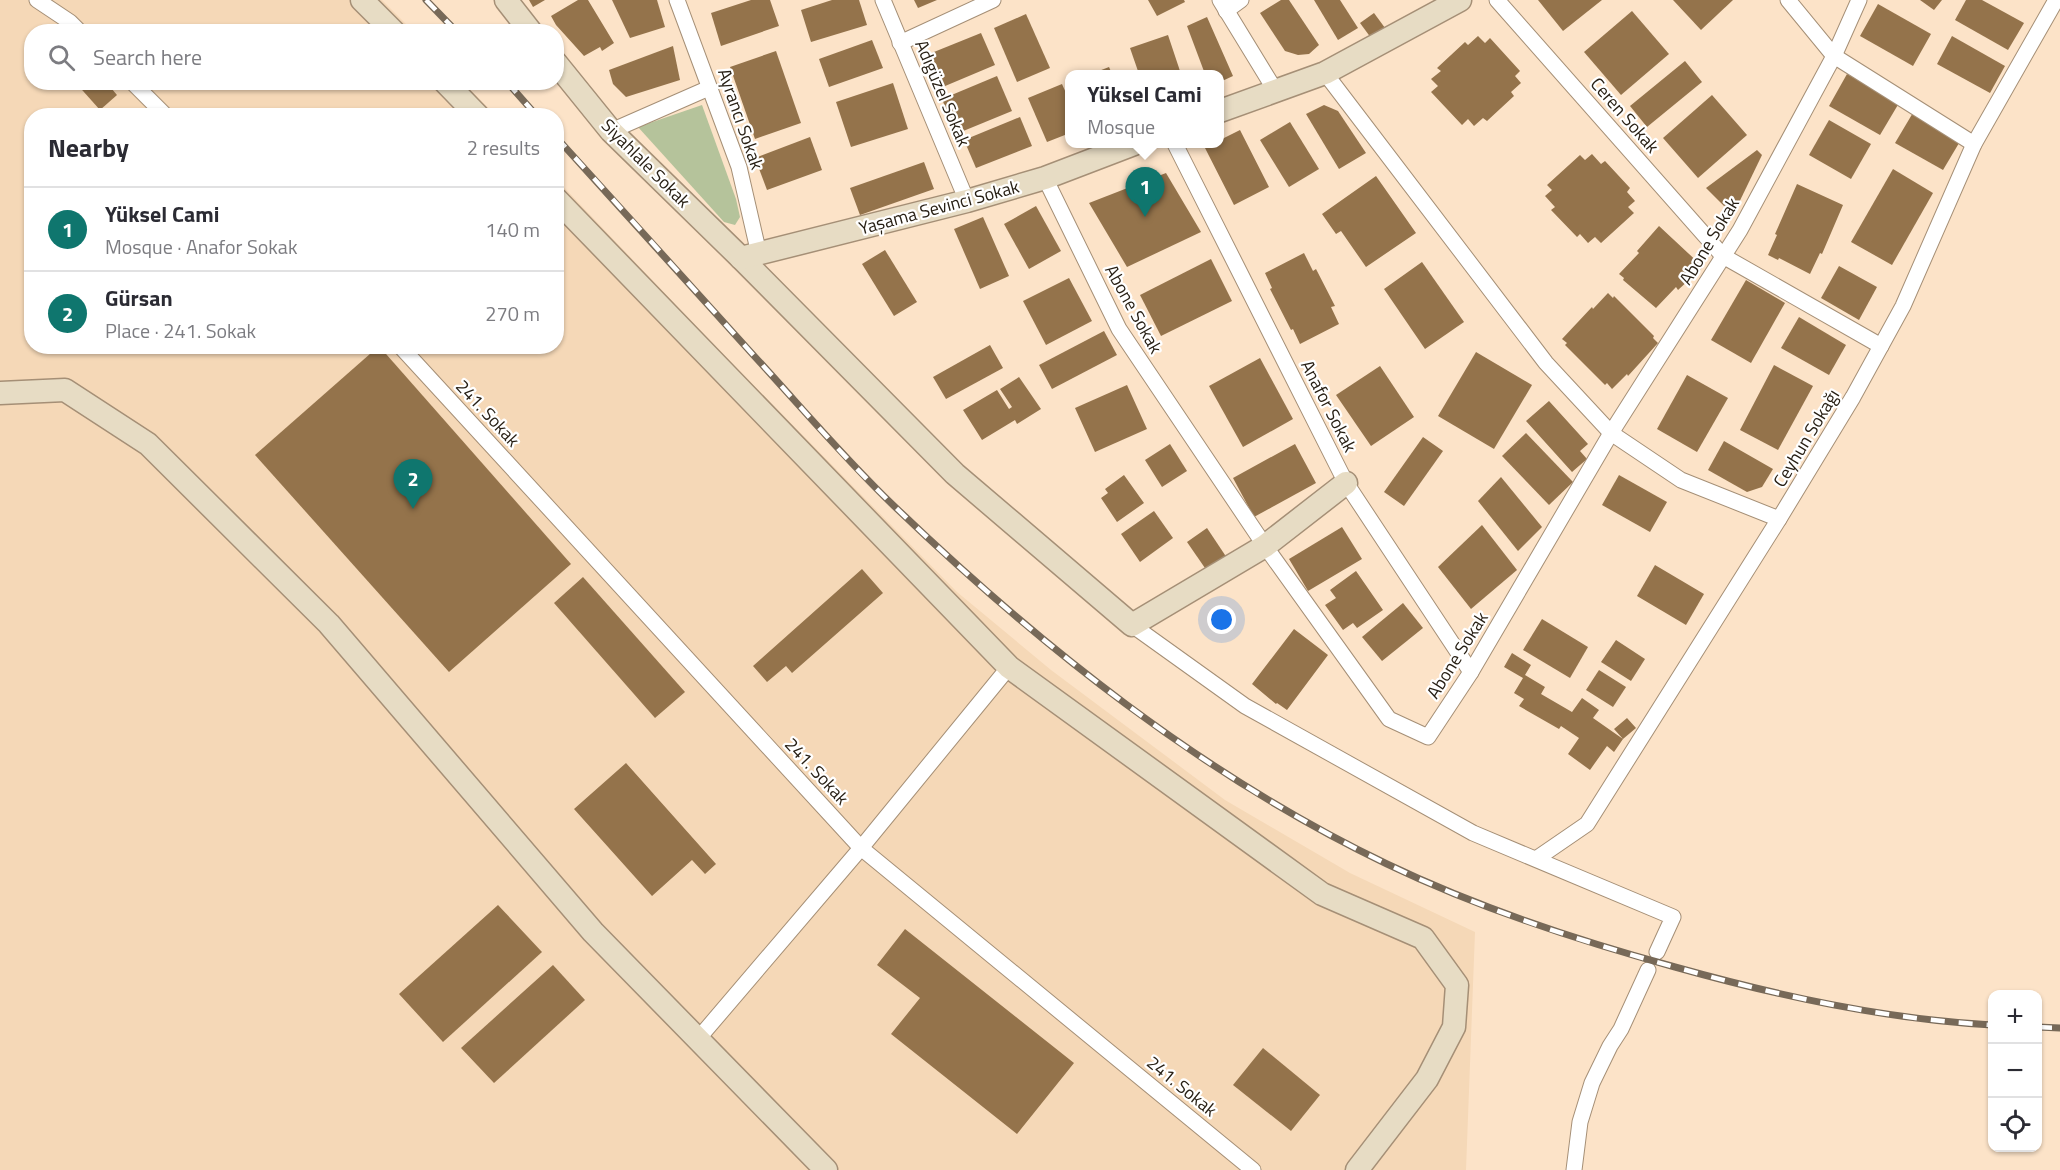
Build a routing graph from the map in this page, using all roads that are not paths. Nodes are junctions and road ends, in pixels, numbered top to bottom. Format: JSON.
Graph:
{"nodes":[{"id":1,"x":37,"y":0,"type":"edge"},
{"id":2,"x":362,"y":0,"type":"edge"},
{"id":3,"x":506,"y":0,"type":"edge"},
{"id":4,"x":677,"y":0,"type":"edge"},
{"id":5,"x":882,"y":0,"type":"edge"},
{"id":6,"x":993,"y":0,"type":"edge"},
{"id":7,"x":1241,"y":0,"type":"edge"},
{"id":8,"x":1460,"y":0,"type":"edge"},
{"id":9,"x":1497,"y":0,"type":"edge"},
{"id":10,"x":1788,"y":0,"type":"edge"},
{"id":11,"x":1859,"y":0,"type":"edge"},
{"id":12,"x":2056,"y":0,"type":"edge"},
{"id":13,"x":1223,"y":5,"type":"edge"},
{"id":14,"x":72,"y":24,"type":"edge"},
{"id":15,"x":386,"y":24,"type":"edge"},
{"id":16,"x":525,"y":24,"type":"edge"},
{"id":17,"x":900,"y":43,"type":"junction"},
{"id":18,"x":1834,"y":56,"type":"junction"},
{"id":19,"x":564,"y":73,"type":"edge"},
{"id":20,"x":1326,"y":73,"type":"junction"},
{"id":21,"x":709,"y":88,"type":"junction"},
{"id":22,"x":140,"y":90,"type":"edge"},
{"id":23,"x":453,"y":90,"type":"edge"},
{"id":24,"x":1275,"y":90,"type":"junction"},
{"id":25,"x":158,"y":108,"type":"edge"},
{"id":26,"x":470,"y":108,"type":"edge"},
{"id":27,"x":1224,"y":109,"type":"edge"},
{"id":28,"x":611,"y":131,"type":"junction"},
{"id":29,"x":1974,"y":144,"type":"junction"},
{"id":30,"x":1124,"y":148,"type":"edge"},
{"id":31,"x":1177,"y":148,"type":"edge"},
{"id":32,"x":1045,"y":178,"type":"junction"},
{"id":33,"x":967,"y":201,"type":"junction"},
{"id":34,"x":564,"y":207,"type":"edge"},
{"id":35,"x":750,"y":256,"type":"junction"},
{"id":36,"x":1724,"y":256,"type":"junction"},
{"id":37,"x":1881,"y":346,"type":"junction"},
{"id":38,"x":407,"y":354,"type":"edge"},
{"id":39,"x":0,"y":393,"type":"edge"},
{"id":40,"x":1611,"y":434,"type":"junction"},
{"id":41,"x":1346,"y":483,"type":"junction"},
{"id":42,"x":1779,"y":519,"type":"junction"},
{"id":43,"x":1265,"y":546,"type":"junction"},
{"id":44,"x":1132,"y":625,"type":"junction"},
{"id":45,"x":1009,"y":667,"type":"junction"},
{"id":46,"x":1471,"y":672,"type":"junction"},
{"id":47,"x":861,"y":848,"type":"junction"},
{"id":48,"x":1536,"y":859,"type":"junction"},
{"id":49,"x":1657,"y":952,"type":"dead end"},
{"id":50,"x":1648,"y":970,"type":"dead end"},
{"id":51,"x":698,"y":1039,"type":"junction"},
{"id":52,"x":826,"y":1170,"type":"edge"},
{"id":53,"x":1253,"y":1170,"type":"edge"},
{"id":54,"x":1357,"y":1170,"type":"edge"},
{"id":55,"x":1574,"y":1170,"type":"edge"}],
"edges":[{"from":1,"to":14,"type":"street"},
{"from":2,"to":15,"type":"street"},
{"from":3,"to":16,"type":"street"},
{"from":4,"to":21,"type":"street","name":"Ayrancı Sokak"},
{"from":5,"to":17,"type":"street","name":"Adıgüzel Sokak"},
{"from":6,"to":17,"type":"street"},
{"from":7,"to":13,"type":"street"},
{"from":8,"to":20,"type":"street"},
{"from":9,"to":36,"type":"street","name":"Ceren Sokak"},
{"from":10,"to":18,"type":"street"},
{"from":11,"to":18,"type":"street","name":"Abone Sokak"},
{"from":12,"to":29,"type":"street","name":"Ceyhun Sokağı"},
{"from":13,"to":24,"type":"street"},
{"from":17,"to":33,"type":"street","name":"Adıgüzel Sokak"},
{"from":18,"to":29,"type":"street"},
{"from":18,"to":36,"type":"street","name":"Abone Sokak"},
{"from":19,"to":28,"type":"street","name":"Siyahlale Sokak"},
{"from":20,"to":24,"type":"street"},
{"from":20,"to":40,"type":"street"},
{"from":21,"to":28,"type":"street"},
{"from":21,"to":35,"type":"street","name":"Ayrancı Sokak"},
{"from":22,"to":25,"type":"street"},
{"from":23,"to":26,"type":"street"},
{"from":24,"to":27,"type":"street"},
{"from":28,"to":35,"type":"street","name":"Siyahlale Sokak"},
{"from":29,"to":37,"type":"street","name":"Ceyhun Sokağı"},
{"from":30,"to":32,"type":"street","name":"Yaşama Sevinci Sokak"},
{"from":31,"to":41,"type":"street","name":"Anafor Sokak"},
{"from":32,"to":33,"type":"street","name":"Yaşama Sevinci Sokak"},
{"from":32,"to":43,"type":"street","name":"Abone Sokak"},
{"from":33,"to":35,"type":"street","name":"Yaşama Sevinci Sokak"},
{"from":34,"to":45,"type":"street"},
{"from":35,"to":44,"type":"street","name":"Siyahlale Sokak"},
{"from":36,"to":37,"type":"street","name":"Ceren Sokak"},
{"from":36,"to":40,"type":"street","name":"Abone Sokak"},
{"from":37,"to":42,"type":"street","name":"Ceyhun Sokağı"},
{"from":38,"to":47,"type":"street","name":"241. Sokak"},
{"from":39,"to":51,"type":"street"},
{"from":40,"to":42,"type":"street"},
{"from":40,"to":46,"type":"street","name":"Abone Sokak"},
{"from":41,"to":43,"type":"street"},
{"from":41,"to":46,"type":"street","name":"Anafor Sokak"},
{"from":42,"to":48,"type":"street","name":"Ceyhun Sokağı"},
{"from":43,"to":44,"type":"street"},
{"from":43,"to":46,"type":"street","name":"Abone Sokak"},
{"from":44,"to":48,"type":"street"},
{"from":45,"to":47,"type":"street"},
{"from":45,"to":54,"type":"street"},
{"from":47,"to":51,"type":"street"},
{"from":47,"to":53,"type":"street","name":"241. Sokak"},
{"from":48,"to":49,"type":"street"},
{"from":50,"to":55,"type":"street"},
{"from":51,"to":52,"type":"street"}]}
